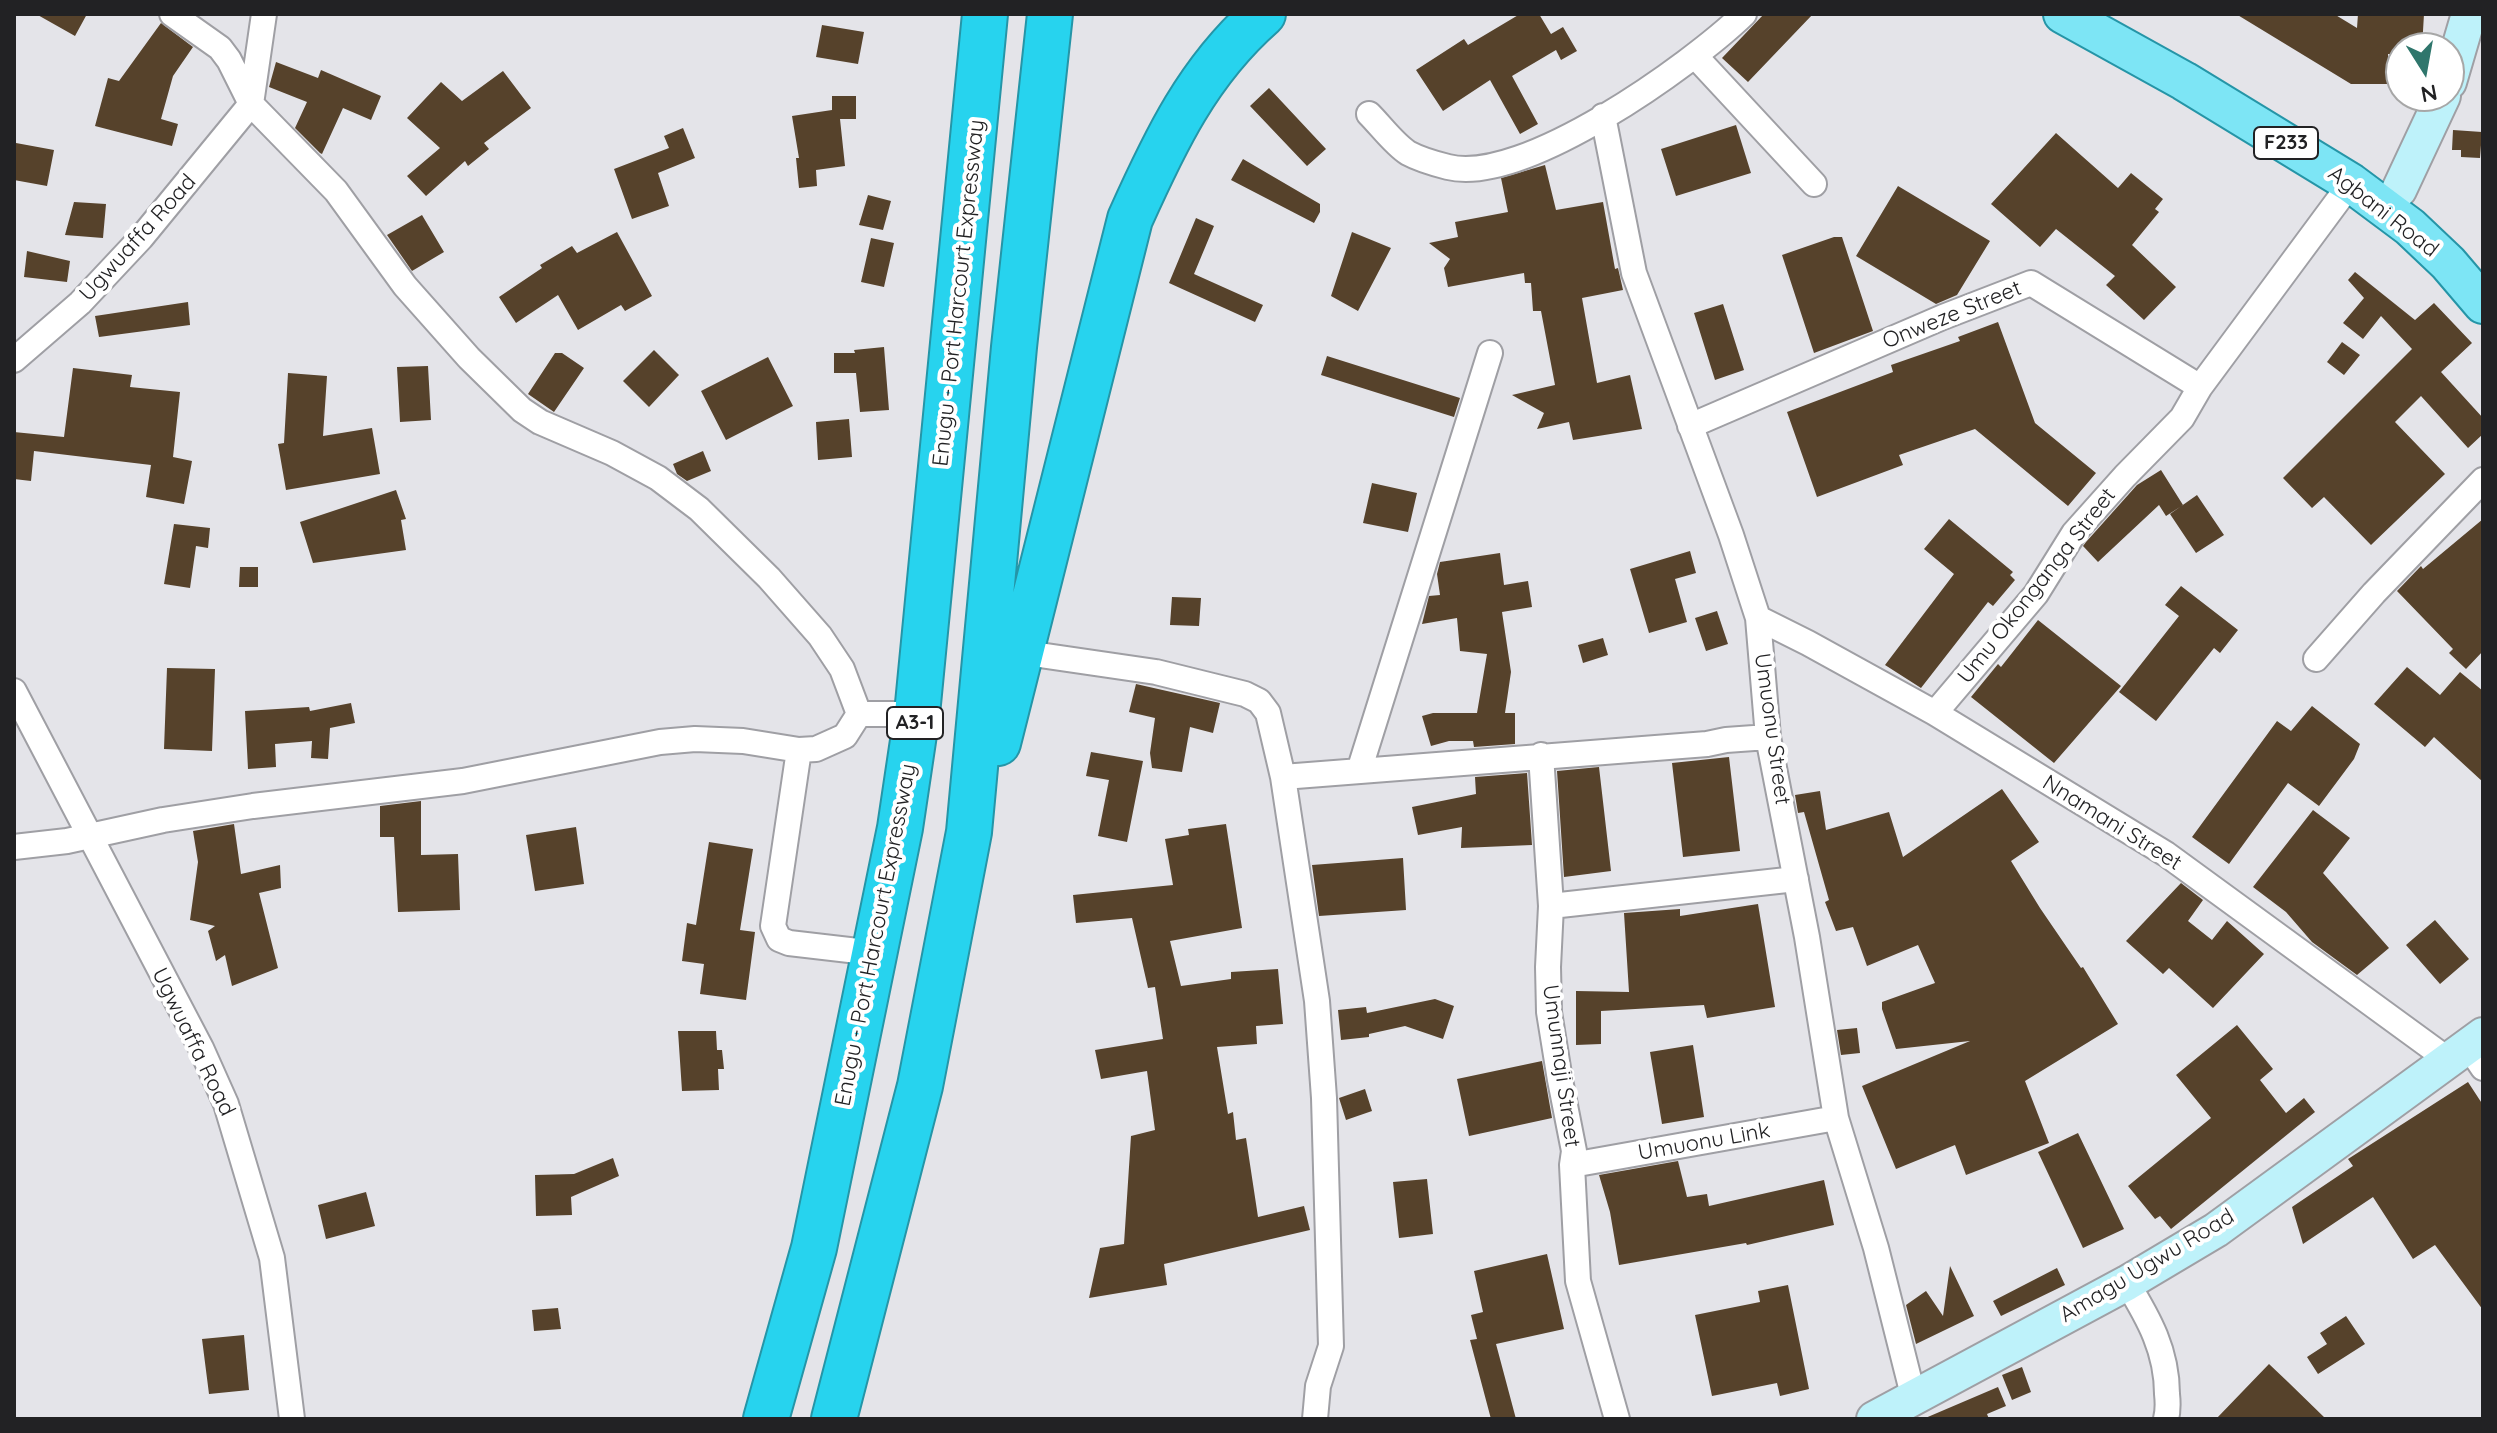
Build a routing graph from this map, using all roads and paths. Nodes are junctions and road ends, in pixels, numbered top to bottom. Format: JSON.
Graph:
{"nodes":[{"id":1,"x":172,"y":14,"type":"edge"},
{"id":2,"x":264,"y":14,"type":"edge"},
{"id":3,"x":985,"y":14,"type":"edge"},
{"id":4,"x":1050,"y":14,"type":"edge"},
{"id":5,"x":1263,"y":14,"type":"edge"},
{"id":6,"x":1744,"y":14,"type":"edge"},
{"id":7,"x":2063,"y":14,"type":"edge"},
{"id":8,"x":2114,"y":14,"type":"edge"},
{"id":9,"x":1696,"y":57,"type":"junction"},
{"id":10,"x":251,"y":104,"type":"junction"},
{"id":11,"x":2435,"y":112,"type":"edge"},
{"id":12,"x":1369,"y":114,"type":"dead end"},
{"id":13,"x":1603,"y":116,"type":"junction"},
{"id":14,"x":2351,"y":183,"type":"junction"},
{"id":15,"x":1814,"y":184,"type":"dead end"},
{"id":16,"x":2392,"y":200,"type":"junction"},
{"id":17,"x":2483,"y":263,"type":"edge"},
{"id":18,"x":2483,"y":304,"type":"edge"},
{"id":19,"x":1490,"y":353,"type":"dead end"},
{"id":20,"x":14,"y":360,"type":"edge"},
{"id":21,"x":2200,"y":387,"type":"junction"},
{"id":22,"x":1690,"y":426,"type":"junction"},
{"id":23,"x":2483,"y":480,"type":"edge"},
{"id":24,"x":1758,"y":618,"type":"junction"},
{"id":25,"x":1019,"y":652,"type":"junction"},
{"id":26,"x":2316,"y":659,"type":"dead end"},
{"id":27,"x":14,"y":691,"type":"edge"},
{"id":28,"x":1935,"y":713,"type":"junction"},
{"id":29,"x":859,"y":714,"type":"junction"},
{"id":30,"x":917,"y":714,"type":"junction"},
{"id":31,"x":1768,"y":737,"type":"junction"},
{"id":32,"x":799,"y":750,"type":"junction"},
{"id":33,"x":1541,"y":755,"type":"junction"},
{"id":34,"x":1359,"y":771,"type":"junction"},
{"id":35,"x":1283,"y":777,"type":"junction"},
{"id":36,"x":969,"y":832,"type":"junction"},
{"id":37,"x":91,"y":835,"type":"junction"},
{"id":38,"x":14,"y":847,"type":"edge"},
{"id":39,"x":1796,"y":879,"type":"junction"},
{"id":40,"x":1551,"y":906,"type":"junction"},
{"id":41,"x":875,"y":953,"type":"junction"},
{"id":42,"x":2470,"y":1052,"type":"edge"},
{"id":43,"x":1836,"y":1118,"type":"junction"},
{"id":44,"x":1572,"y":1165,"type":"junction"},
{"id":45,"x":2127,"y":1283,"type":"junction"},
{"id":46,"x":1891,"y":1413,"type":"edge"},
{"id":47,"x":292,"y":1419,"type":"edge"},
{"id":48,"x":766,"y":1419,"type":"edge"},
{"id":49,"x":834,"y":1419,"type":"edge"},
{"id":50,"x":1315,"y":1419,"type":"edge"},
{"id":51,"x":1617,"y":1419,"type":"edge"},
{"id":52,"x":2166,"y":1419,"type":"edge"}],
"edges":[{"from":1,"to":10,"type":"street"},
{"from":2,"to":10,"type":"street"},
{"from":3,"to":30,"type":"highway","name":"Enugu - Port Harcourt Expressway","number":"A3-1"},
{"from":4,"to":36,"type":"highway"},
{"from":5,"to":25,"type":"highway"},
{"from":6,"to":9,"type":"street"},
{"from":7,"to":14,"type":"main road","name":"Agbani Road","number":"F233"},
{"from":8,"to":16,"type":"main road","name":"Agbani Road","number":"F233"},
{"from":9,"to":13,"type":"street"},
{"from":9,"to":15,"type":"street"},
{"from":10,"to":20,"type":"street","name":"Ugwuaffa Road"},
{"from":10,"to":29,"type":"street"},
{"from":11,"to":16,"type":"street"},
{"from":12,"to":13,"type":"street"},
{"from":13,"to":22,"type":"street","name":"Umuonu Street"},
{"from":14,"to":16,"type":"main road","name":"Agbani Road","number":"F233"},
{"from":14,"to":21,"type":"street","name":"Umu Okonganga Street"},
{"from":16,"to":17,"type":"main road","name":"Agbani Road","number":"F233"},
{"from":16,"to":18,"type":"main road","name":"Agbani Road","number":"F233"},
{"from":19,"to":34,"type":"street"},
{"from":21,"to":22,"type":"street","name":"Onweze Street"},
{"from":21,"to":28,"type":"street","name":"Umu Okonganga Street"},
{"from":22,"to":24,"type":"street","name":"Umuonu Street"},
{"from":23,"to":26,"type":"street"},
{"from":24,"to":28,"type":"street","name":"Nnamani Street"},
{"from":24,"to":31,"type":"street","name":"Umuonu Street"},
{"from":25,"to":35,"type":"street"},
{"from":25,"to":36,"type":"highway"},
{"from":27,"to":37,"type":"street","name":"Ugwuaffa Road"},
{"from":28,"to":42,"type":"street","name":"Nnamani Street"},
{"from":29,"to":30,"type":"street"},
{"from":29,"to":32,"type":"street"},
{"from":30,"to":41,"type":"highway","name":"Enugu - Port Harcourt Expressway","number":"A3-1"},
{"from":31,"to":33,"type":"street"},
{"from":31,"to":39,"type":"street","name":"Umuonu Street"},
{"from":32,"to":37,"type":"street"},
{"from":32,"to":41,"type":"street"},
{"from":33,"to":34,"type":"street"},
{"from":33,"to":40,"type":"street","name":"Umunnaji Street"},
{"from":34,"to":35,"type":"street"},
{"from":35,"to":50,"type":"street"},
{"from":36,"to":49,"type":"highway"},
{"from":37,"to":38,"type":"street"},
{"from":37,"to":47,"type":"street","name":"Ugwuaffa Road"},
{"from":39,"to":40,"type":"street"},
{"from":39,"to":43,"type":"street","name":"Umuonu Street"},
{"from":40,"to":44,"type":"street","name":"Umunnaji Street"},
{"from":41,"to":48,"type":"highway","name":"Enugu - Port Harcourt Expressway","number":"A3-1"},
{"from":42,"to":45,"type":"street","name":"Amagu Ugwu Road"},
{"from":43,"to":44,"type":"street","name":"Umuonu Link"},
{"from":43,"to":46,"type":"street","name":"Umuonu Street"},
{"from":44,"to":51,"type":"street","name":"Umunnaji Street"},
{"from":45,"to":46,"type":"street","name":"Amagu Ugwu Road"},
{"from":45,"to":52,"type":"street"}]}
